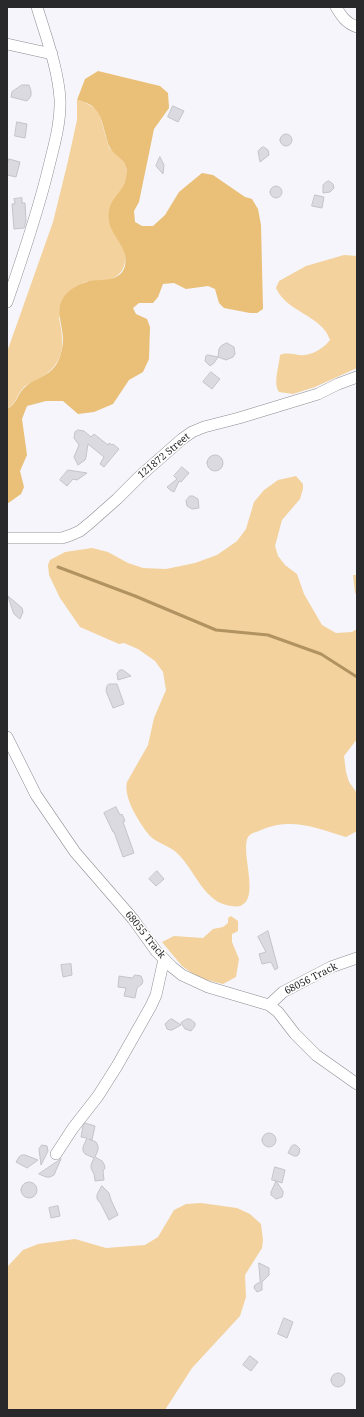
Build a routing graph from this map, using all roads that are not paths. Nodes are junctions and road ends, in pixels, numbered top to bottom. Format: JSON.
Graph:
{"nodes":[{"id":1,"x":37,"y":7,"type":"edge"},
{"id":2,"x":336,"y":7,"type":"edge"},
{"id":3,"x":357,"y":27,"type":"edge"},
{"id":4,"x":7,"y":44,"type":"edge"},
{"id":5,"x":52,"y":54,"type":"junction"},
{"id":6,"x":7,"y":302,"type":"edge"},
{"id":7,"x":357,"y":377,"type":"edge"},
{"id":8,"x":7,"y":538,"type":"edge"},
{"id":9,"x":7,"y":737,"type":"edge"},
{"id":10,"x":357,"y":958,"type":"edge"},
{"id":11,"x":164,"y":959,"type":"junction"},
{"id":12,"x":269,"y":1005,"type":"junction"},
{"id":13,"x":357,"y":1084,"type":"edge"},
{"id":14,"x":56,"y":1154,"type":"dead end"}],
"edges":[{"from":1,"to":5,"type":"street"},
{"from":2,"to":3,"type":"street"},
{"from":4,"to":5,"type":"street"},
{"from":5,"to":6,"type":"street"},
{"from":7,"to":8,"type":"street","name":"121872 Street"},
{"from":9,"to":11,"type":"street","name":"68055 Track"},
{"from":10,"to":12,"type":"street","name":"68056 Track"},
{"from":11,"to":12,"type":"street","name":"68055 Track"},
{"from":11,"to":14,"type":"street"},
{"from":12,"to":13,"type":"street","name":"68055 Track"}]}
